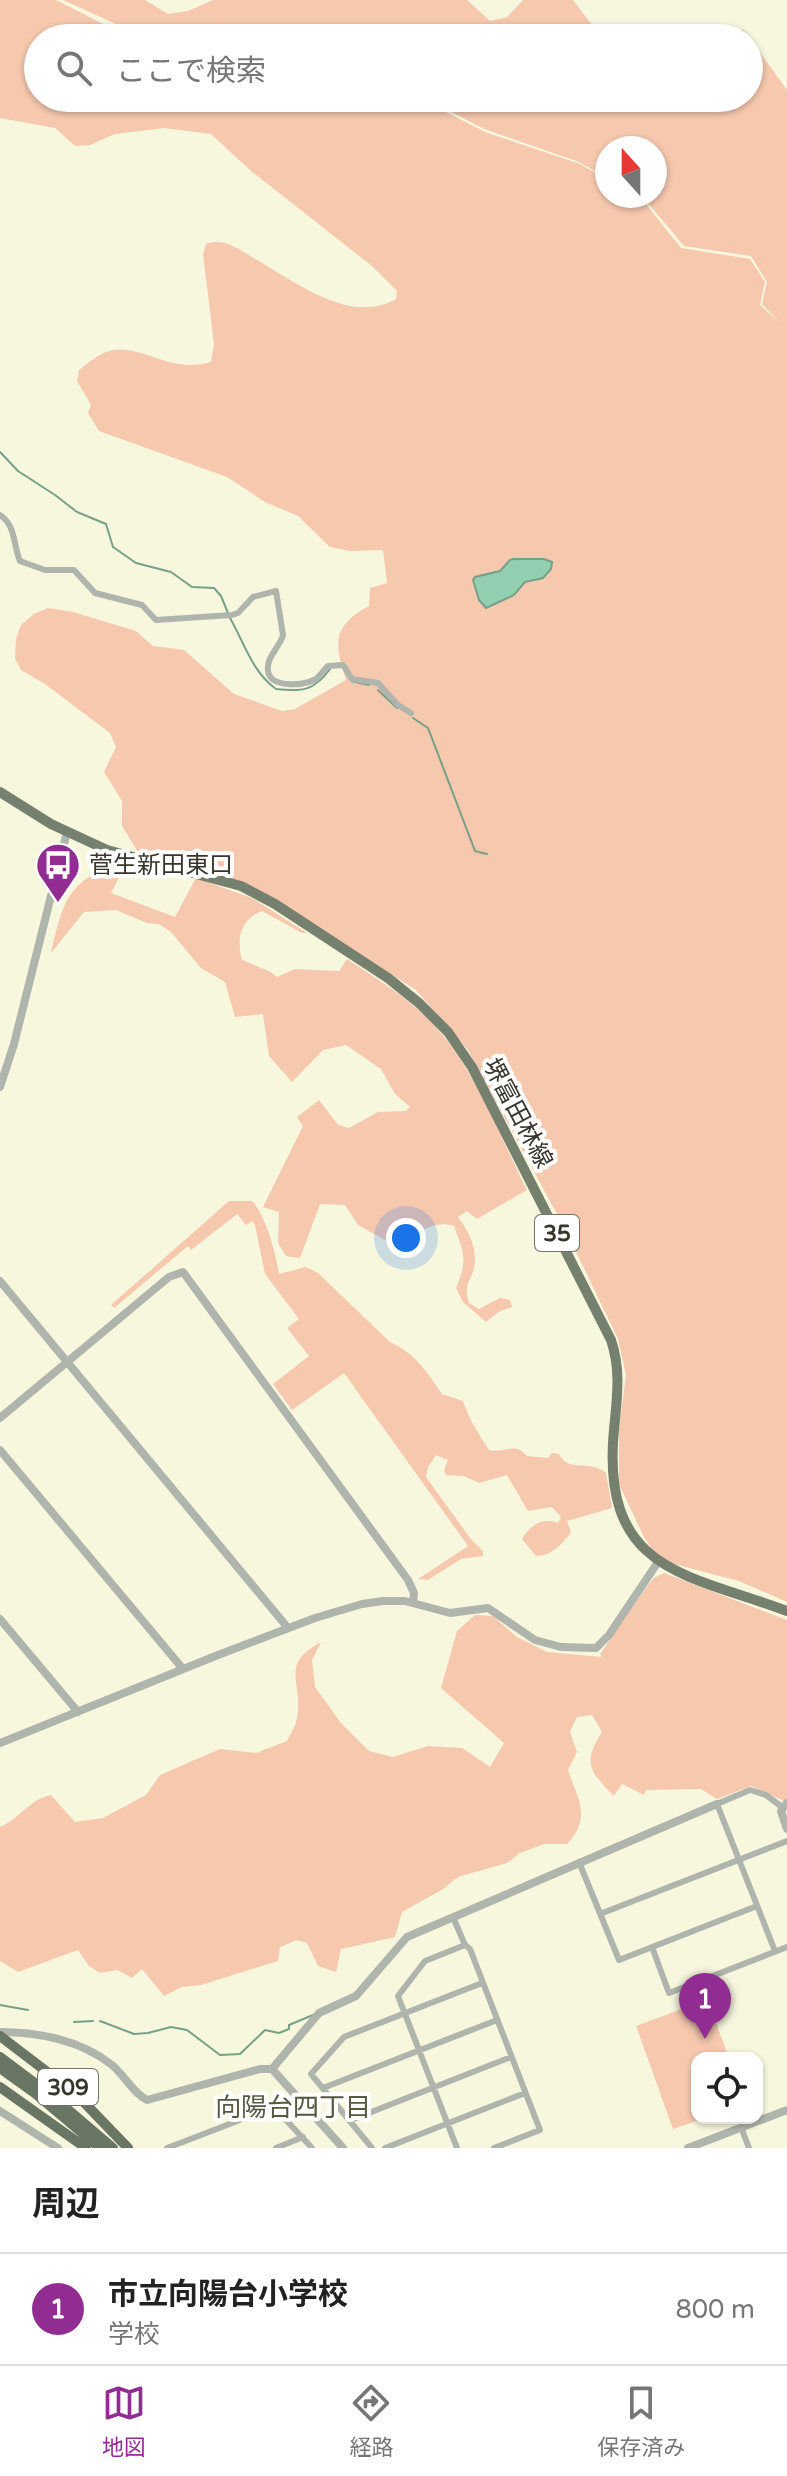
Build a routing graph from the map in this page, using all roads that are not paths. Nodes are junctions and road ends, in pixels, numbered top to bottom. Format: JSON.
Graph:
{"nodes":[{"id":1,"x":0,"y":515,"type":"edge"},
{"id":2,"x":411,"y":713,"type":"dead end"},
{"id":3,"x":0,"y":792,"type":"edge"},
{"id":4,"x":67,"y":832,"type":"junction"},
{"id":5,"x":0,"y":1087,"type":"edge"},
{"id":6,"x":0,"y":1281,"type":"edge"},
{"id":7,"x":67,"y":1362,"type":"junction"},
{"id":8,"x":0,"y":1418,"type":"edge"},
{"id":9,"x":0,"y":1450,"type":"edge"},
{"id":10,"x":658,"y":1562,"type":"junction"},
{"id":11,"x":413,"y":1603,"type":"junction"},
{"id":12,"x":787,"y":1611,"type":"edge"},
{"id":13,"x":0,"y":1619,"type":"edge"},
{"id":14,"x":288,"y":1628,"type":"junction"},
{"id":15,"x":183,"y":1669,"type":"junction"},
{"id":16,"x":78,"y":1712,"type":"junction"},
{"id":17,"x":0,"y":1743,"type":"edge"},
{"id":18,"x":717,"y":1804,"type":"junction"},
{"id":19,"x":784,"y":1805,"type":"edge"},
{"id":20,"x":787,"y":1829,"type":"edge"},
{"id":21,"x":787,"y":1841,"type":"edge"},
{"id":22,"x":739,"y":1860,"type":"junction"},
{"id":23,"x":579,"y":1862,"type":"junction"},
{"id":24,"x":757,"y":1906,"type":"junction"},
{"id":25,"x":600,"y":1914,"type":"junction"},
{"id":26,"x":453,"y":1917,"type":"junction"},
{"id":27,"x":465,"y":1945,"type":"junction"},
{"id":28,"x":652,"y":1947,"type":"junction"},
{"id":29,"x":787,"y":1947,"type":"edge"},
{"id":30,"x":775,"y":1951,"type":"junction"},
{"id":31,"x":482,"y":1983,"type":"junction"},
{"id":32,"x":404,"y":2014,"type":"junction"},
{"id":33,"x":497,"y":2020,"type":"junction"},
{"id":34,"x":0,"y":2034,"type":"edge"},
{"id":35,"x":419,"y":2051,"type":"junction"},
{"id":36,"x":0,"y":2057,"type":"edge"},
{"id":37,"x":511,"y":2057,"type":"junction"},
{"id":38,"x":0,"y":2068,"type":"edge"},
{"id":39,"x":272,"y":2069,"type":"junction"},
{"id":40,"x":0,"y":2087,"type":"edge"},
{"id":41,"x":323,"y":2088,"type":"junction"},
{"id":42,"x":433,"y":2088,"type":"junction"},
{"id":43,"x":525,"y":2093,"type":"junction"},
{"id":44,"x":787,"y":2110,"type":"edge"},
{"id":45,"x":0,"y":2111,"type":"edge"},
{"id":46,"x":351,"y":2120,"type":"junction"},
{"id":47,"x":447,"y":2124,"type":"junction"},
{"id":48,"x":741,"y":2127,"type":"junction"},
{"id":49,"x":303,"y":2137,"type":"junction"},
{"id":50,"x":58,"y":2148,"type":"edge"},
{"id":51,"x":86,"y":2148,"type":"edge"},
{"id":52,"x":100,"y":2148,"type":"edge"},
{"id":53,"x":113,"y":2148,"type":"edge"},
{"id":54,"x":128,"y":2148,"type":"edge"},
{"id":55,"x":167,"y":2148,"type":"edge"},
{"id":56,"x":276,"y":2148,"type":"edge"},
{"id":57,"x":312,"y":2148,"type":"edge"},
{"id":58,"x":343,"y":2148,"type":"edge"},
{"id":59,"x":372,"y":2148,"type":"edge"},
{"id":60,"x":385,"y":2148,"type":"edge"},
{"id":61,"x":457,"y":2148,"type":"edge"},
{"id":62,"x":494,"y":2148,"type":"edge"},
{"id":63,"x":688,"y":2148,"type":"edge"},
{"id":64,"x":749,"y":2148,"type":"edge"}],
"edges":[{"from":1,"to":2,"type":"street"},
{"from":3,"to":4,"type":"main road","name":"堺富田林線","number":"35"},
{"from":4,"to":5,"type":"street"},
{"from":4,"to":10,"type":"main road","name":"堺富田林線","number":"35"},
{"from":6,"to":7,"type":"street"},
{"from":7,"to":8,"type":"street"},
{"from":7,"to":11,"type":"street"},
{"from":7,"to":14,"type":"street"},
{"from":9,"to":15,"type":"street"},
{"from":10,"to":11,"type":"street"},
{"from":10,"to":12,"type":"main road","name":"堺富田林線","number":"35"},
{"from":11,"to":14,"type":"street"},
{"from":13,"to":16,"type":"street"},
{"from":14,"to":15,"type":"street"},
{"from":15,"to":16,"type":"street"},
{"from":16,"to":17,"type":"street"},
{"from":18,"to":19,"type":"street"},
{"from":18,"to":22,"type":"street"},
{"from":18,"to":23,"type":"street"},
{"from":19,"to":20,"type":"street"},
{"from":21,"to":22,"type":"street"},
{"from":22,"to":24,"type":"street"},
{"from":22,"to":25,"type":"street"},
{"from":23,"to":25,"type":"street"},
{"from":23,"to":26,"type":"street"},
{"from":24,"to":28,"type":"street"},
{"from":24,"to":30,"type":"street"},
{"from":25,"to":28,"type":"street"},
{"from":26,"to":27,"type":"street"},
{"from":26,"to":39,"type":"street"},
{"from":27,"to":31,"type":"street"},
{"from":27,"to":32,"type":"street"},
{"from":28,"to":30,"type":"street"},
{"from":29,"to":30,"type":"street"},
{"from":31,"to":32,"type":"street"},
{"from":31,"to":33,"type":"street"},
{"from":32,"to":35,"type":"street"},
{"from":32,"to":41,"type":"street"},
{"from":33,"to":35,"type":"street"},
{"from":33,"to":37,"type":"street"},
{"from":34,"to":39,"type":"street"},
{"from":34,"to":54,"type":"highway","number":"309"},
{"from":35,"to":41,"type":"street"},
{"from":35,"to":42,"type":"street"},
{"from":36,"to":53,"type":"highway","number":"309"},
{"from":37,"to":42,"type":"street"},
{"from":37,"to":43,"type":"street"},
{"from":38,"to":52,"type":"highway","number":"309"},
{"from":39,"to":58,"type":"street"},
{"from":40,"to":51,"type":"highway","number":"309"},
{"from":41,"to":46,"type":"street"},
{"from":42,"to":46,"type":"street"},
{"from":42,"to":47,"type":"street"},
{"from":43,"to":47,"type":"street"},
{"from":43,"to":62,"type":"street"},
{"from":44,"to":48,"type":"street"},
{"from":45,"to":50,"type":"street"},
{"from":46,"to":59,"type":"street"},
{"from":47,"to":60,"type":"street"},
{"from":47,"to":61,"type":"street"},
{"from":48,"to":63,"type":"street"},
{"from":48,"to":64,"type":"street"},
{"from":49,"to":55,"type":"street"},
{"from":49,"to":56,"type":"street"},
{"from":49,"to":57,"type":"street"}]}
